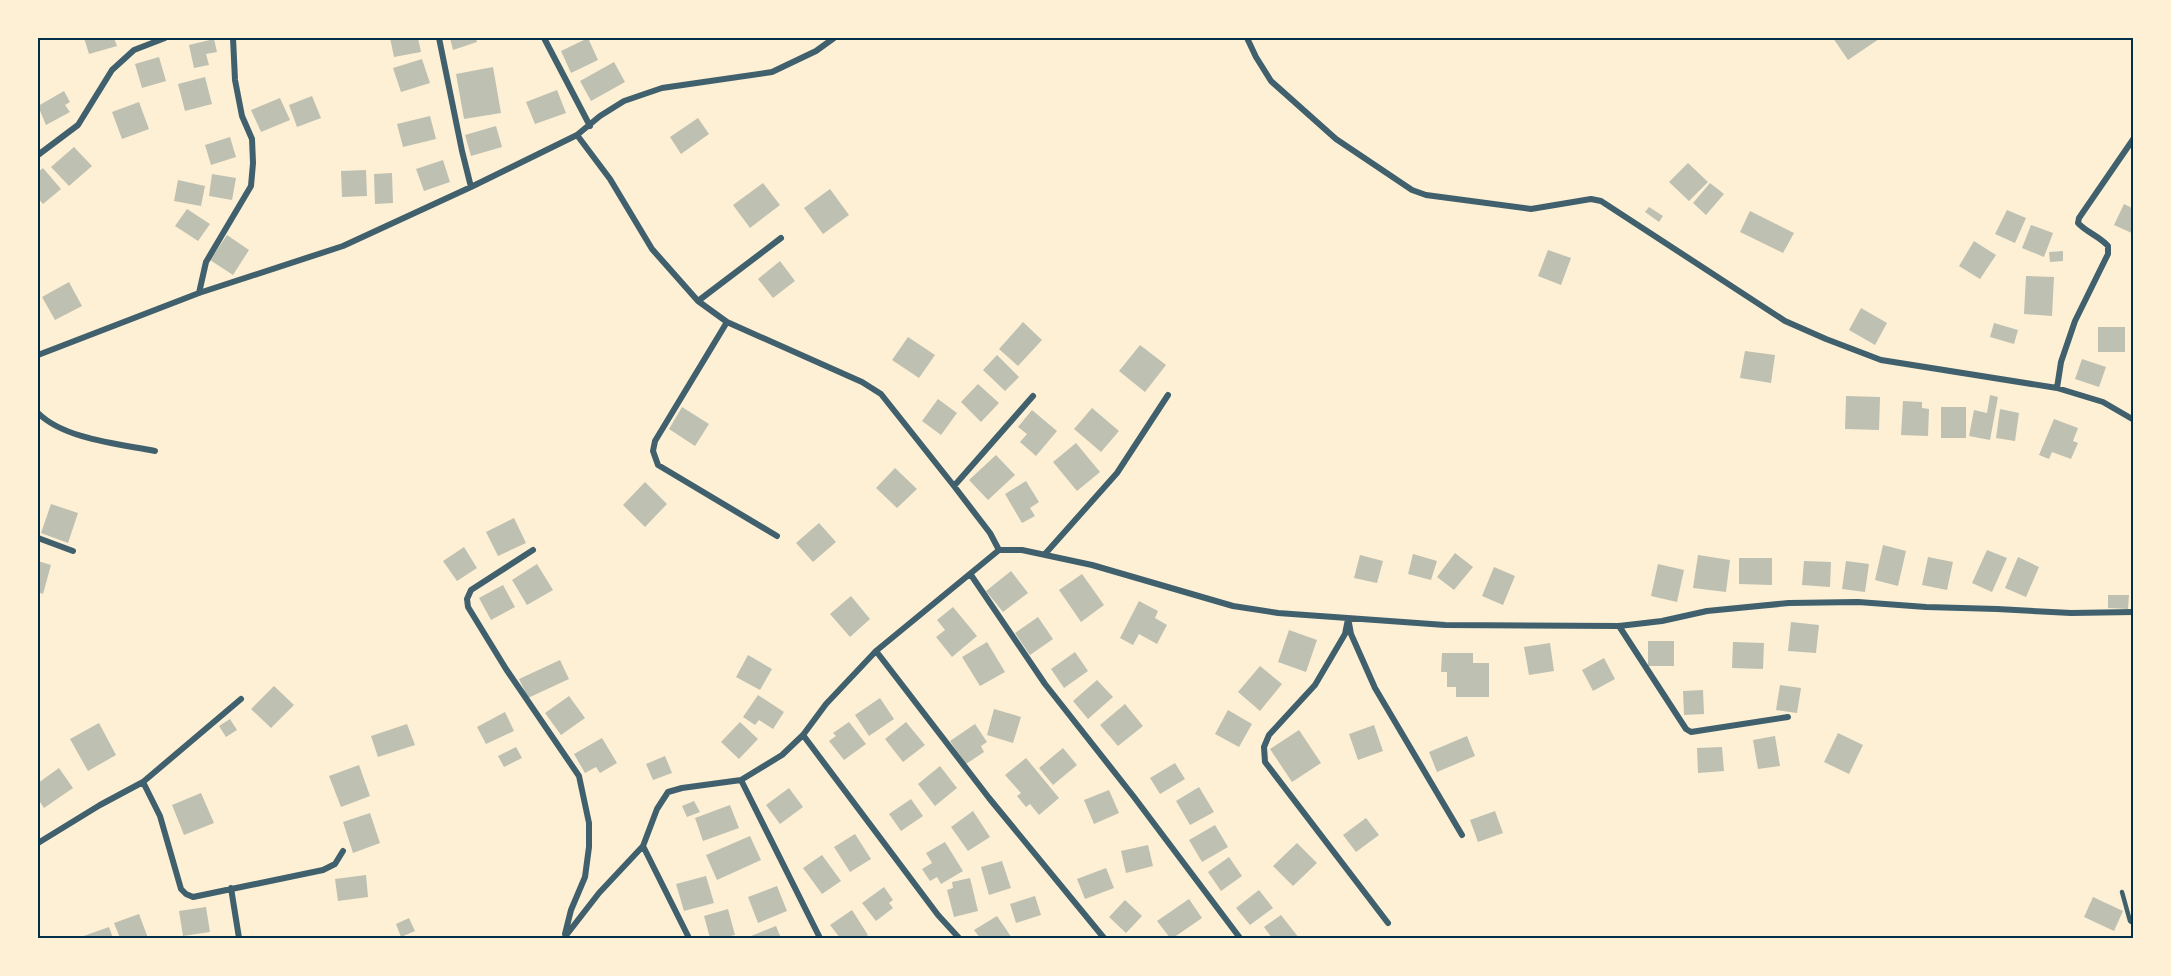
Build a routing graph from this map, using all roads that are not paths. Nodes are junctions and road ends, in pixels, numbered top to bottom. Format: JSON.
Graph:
{"nodes":[{"id":1,"x":165,"y":38,"type":"edge"},
{"id":2,"x":233,"y":38,"type":"edge"},
{"id":3,"x":439,"y":38,"type":"edge"},
{"id":4,"x":544,"y":38,"type":"edge"},
{"id":5,"x":834,"y":38,"type":"edge"},
{"id":6,"x":1247,"y":38,"type":"edge"},
{"id":7,"x":590,"y":126,"type":"junction"},
{"id":8,"x":577,"y":135,"type":"junction"},
{"id":9,"x":2133,"y":138,"type":"edge"},
{"id":10,"x":38,"y":155,"type":"edge"},
{"id":11,"x":471,"y":187,"type":"junction"},
{"id":12,"x":781,"y":238,"type":"dead end"},
{"id":13,"x":199,"y":293,"type":"junction"},
{"id":14,"x":698,"y":302,"type":"junction"},
{"id":15,"x":727,"y":322,"type":"junction"},
{"id":16,"x":38,"y":355,"type":"edge"},
{"id":17,"x":2057,"y":388,"type":"junction"},
{"id":18,"x":1168,"y":395,"type":"dead end"},
{"id":19,"x":1033,"y":396,"type":"dead end"},
{"id":20,"x":38,"y":414,"type":"edge"},
{"id":21,"x":2133,"y":420,"type":"edge"},
{"id":22,"x":155,"y":451,"type":"dead end"},
{"id":23,"x":954,"y":486,"type":"junction"},
{"id":24,"x":777,"y":536,"type":"dead end"},
{"id":25,"x":38,"y":538,"type":"edge"},
{"id":26,"x":533,"y":550,"type":"dead end"},
{"id":27,"x":999,"y":550,"type":"junction"},
{"id":28,"x":73,"y":551,"type":"dead end"},
{"id":29,"x":1045,"y":554,"type":"junction"},
{"id":30,"x":971,"y":575,"type":"junction"},
{"id":31,"x":2133,"y":612,"type":"edge"},
{"id":32,"x":1348,"y":619,"type":"junction"},
{"id":33,"x":1619,"y":626,"type":"junction"},
{"id":34,"x":876,"y":651,"type":"junction"},
{"id":35,"x":242,"y":699,"type":"dead end"},
{"id":36,"x":1788,"y":717,"type":"dead end"},
{"id":37,"x":803,"y":735,"type":"junction"},
{"id":38,"x":741,"y":780,"type":"junction"},
{"id":39,"x":143,"y":782,"type":"junction"},
{"id":40,"x":1462,"y":835,"type":"dead end"},
{"id":41,"x":38,"y":843,"type":"edge"},
{"id":42,"x":643,"y":846,"type":"junction"},
{"id":43,"x":343,"y":851,"type":"dead end"},
{"id":44,"x":231,"y":888,"type":"junction"},
{"id":45,"x":2122,"y":892,"type":"dead end"},
{"id":46,"x":1388,"y":922,"type":"dead end"},
{"id":47,"x":2133,"y":924,"type":"edge"},
{"id":48,"x":564,"y":938,"type":"edge"},
{"id":49,"x":239,"y":939,"type":"edge"},
{"id":50,"x":689,"y":939,"type":"edge"},
{"id":51,"x":820,"y":939,"type":"edge"},
{"id":52,"x":959,"y":939,"type":"edge"},
{"id":53,"x":1104,"y":939,"type":"edge"},
{"id":54,"x":1240,"y":939,"type":"edge"}],
"edges":[{"from":1,"to":10,"type":"street"},
{"from":2,"to":13,"type":"street"},
{"from":3,"to":11,"type":"street"},
{"from":4,"to":7,"type":"street"},
{"from":5,"to":7,"type":"street"},
{"from":6,"to":17,"type":"street"},
{"from":7,"to":8,"type":"street"},
{"from":8,"to":11,"type":"street"},
{"from":8,"to":14,"type":"street"},
{"from":9,"to":17,"type":"street"},
{"from":11,"to":13,"type":"street"},
{"from":12,"to":14,"type":"street"},
{"from":13,"to":16,"type":"street"},
{"from":14,"to":15,"type":"street"},
{"from":15,"to":23,"type":"street"},
{"from":15,"to":24,"type":"street"},
{"from":17,"to":21,"type":"street"},
{"from":18,"to":29,"type":"street"},
{"from":19,"to":23,"type":"street"},
{"from":20,"to":22,"type":"street"},
{"from":23,"to":27,"type":"street"},
{"from":25,"to":28,"type":"street"},
{"from":26,"to":48,"type":"street"},
{"from":27,"to":29,"type":"street"},
{"from":27,"to":30,"type":"street"},
{"from":29,"to":32,"type":"street"},
{"from":30,"to":34,"type":"street"},
{"from":30,"to":54,"type":"street"},
{"from":31,"to":33,"type":"street"},
{"from":32,"to":33,"type":"street"},
{"from":32,"to":40,"type":"street"},
{"from":32,"to":46,"type":"street"},
{"from":33,"to":36,"type":"street"},
{"from":34,"to":37,"type":"street"},
{"from":34,"to":53,"type":"street"},
{"from":35,"to":39,"type":"street"},
{"from":37,"to":38,"type":"street"},
{"from":37,"to":52,"type":"street"},
{"from":38,"to":42,"type":"street"},
{"from":38,"to":51,"type":"street"},
{"from":39,"to":41,"type":"street"},
{"from":39,"to":44,"type":"street"},
{"from":42,"to":48,"type":"street"},
{"from":42,"to":50,"type":"street"},
{"from":43,"to":44,"type":"street"},
{"from":44,"to":49,"type":"street"},
{"from":45,"to":47,"type":"lane"}]}
